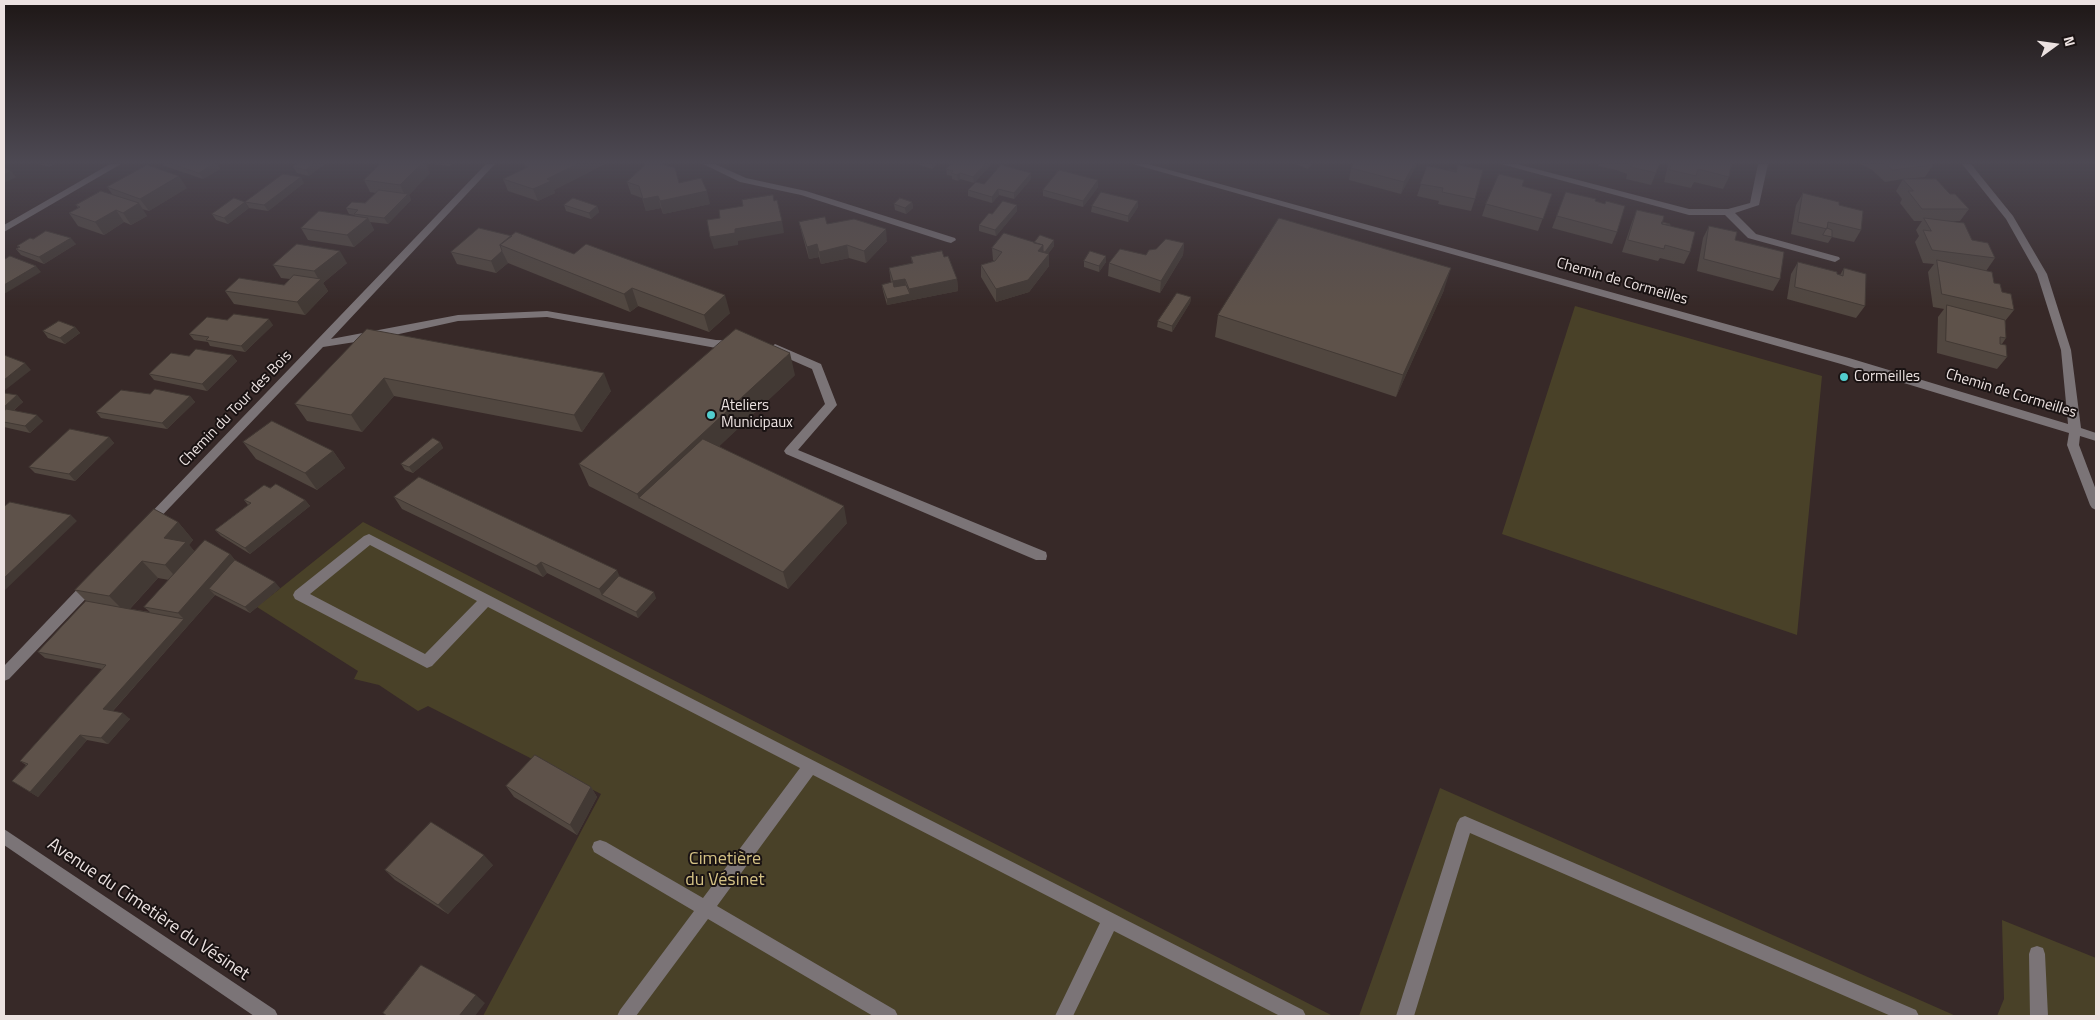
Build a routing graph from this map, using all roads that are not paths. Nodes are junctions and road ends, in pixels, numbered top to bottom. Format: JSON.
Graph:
{"nodes":[{"id":1,"x":34,"y":212,"type":"edge"},
{"id":2,"x":446,"y":212,"type":"edge"},
{"id":3,"x":862,"y":212,"type":"edge"},
{"id":4,"x":1308,"y":212,"type":"edge"},
{"id":5,"x":1687,"y":212,"type":"edge"},
{"id":6,"x":1728,"y":212,"type":"joint"},
{"id":7,"x":2005,"y":212,"type":"edge"},
{"id":8,"x":4,"y":229,"type":"edge"},
{"id":9,"x":951,"y":240,"type":"dead end"},
{"id":10,"x":1835,"y":260,"type":"dead end"},
{"id":11,"x":763,"y":343,"type":"edge"},
{"id":12,"x":319,"y":344,"type":"junction"},
{"id":13,"x":744,"y":344,"type":"edge"},
{"id":14,"x":2075,"y":430,"type":"junction"},
{"id":15,"x":2096,"y":437,"type":"edge"},
{"id":16,"x":2096,"y":505,"type":"edge"},
{"id":17,"x":137,"y":535,"type":"edge"},
{"id":18,"x":1041,"y":556,"type":"dead end"},
{"id":19,"x":103,"y":571,"type":"edge"},
{"id":20,"x":487,"y":599,"type":"junction"},
{"id":21,"x":10,"y":662,"type":"edge"},
{"id":22,"x":4,"y":675,"type":"edge"},
{"id":23,"x":811,"y":766,"type":"junction"},
{"id":24,"x":4,"y":836,"type":"edge"},
{"id":25,"x":600,"y":847,"type":"dead end"},
{"id":26,"x":704,"y":908,"type":"junction"},
{"id":27,"x":1110,"y":920,"type":"junction"},
{"id":28,"x":2037,"y":954,"type":"dead end"},
{"id":29,"x":269,"y":1016,"type":"edge"},
{"id":30,"x":626,"y":1016,"type":"edge"},
{"id":31,"x":889,"y":1016,"type":"edge"},
{"id":32,"x":1064,"y":1016,"type":"edge"},
{"id":33,"x":1296,"y":1016,"type":"edge"},
{"id":34,"x":1405,"y":1016,"type":"edge"},
{"id":35,"x":1910,"y":1016,"type":"edge"},
{"id":36,"x":2039,"y":1016,"type":"edge"}],
"edges":[{"from":1,"to":8,"type":"street"},
{"from":2,"to":12,"type":"street","name":"Chemin du Tour des Bois"},
{"from":3,"to":9,"type":"street"},
{"from":4,"to":14,"type":"street","name":"Chemin de Cormeilles"},
{"from":5,"to":6,"type":"street"},
{"from":6,"to":10,"type":"street"},
{"from":7,"to":14,"type":"street"},
{"from":11,"to":18,"type":"street"},
{"from":12,"to":13,"type":"street"},
{"from":12,"to":17,"type":"street","name":"Chemin du Tour des Bois"},
{"from":14,"to":15,"type":"street","name":"Chemin de Cormeilles"},
{"from":14,"to":16,"type":"street"},
{"from":19,"to":21,"type":"street"},
{"from":20,"to":20,"type":"street"},
{"from":20,"to":23,"type":"street"},
{"from":21,"to":22,"type":"street"},
{"from":23,"to":26,"type":"street"},
{"from":23,"to":27,"type":"street"},
{"from":24,"to":29,"type":"street","name":"Avenue du Cimetière du Vésinet"},
{"from":25,"to":26,"type":"street"},
{"from":26,"to":30,"type":"street"},
{"from":26,"to":31,"type":"street"},
{"from":27,"to":32,"type":"street"},
{"from":27,"to":33,"type":"street"},
{"from":28,"to":36,"type":"street"},
{"from":34,"to":35,"type":"street"}]}
